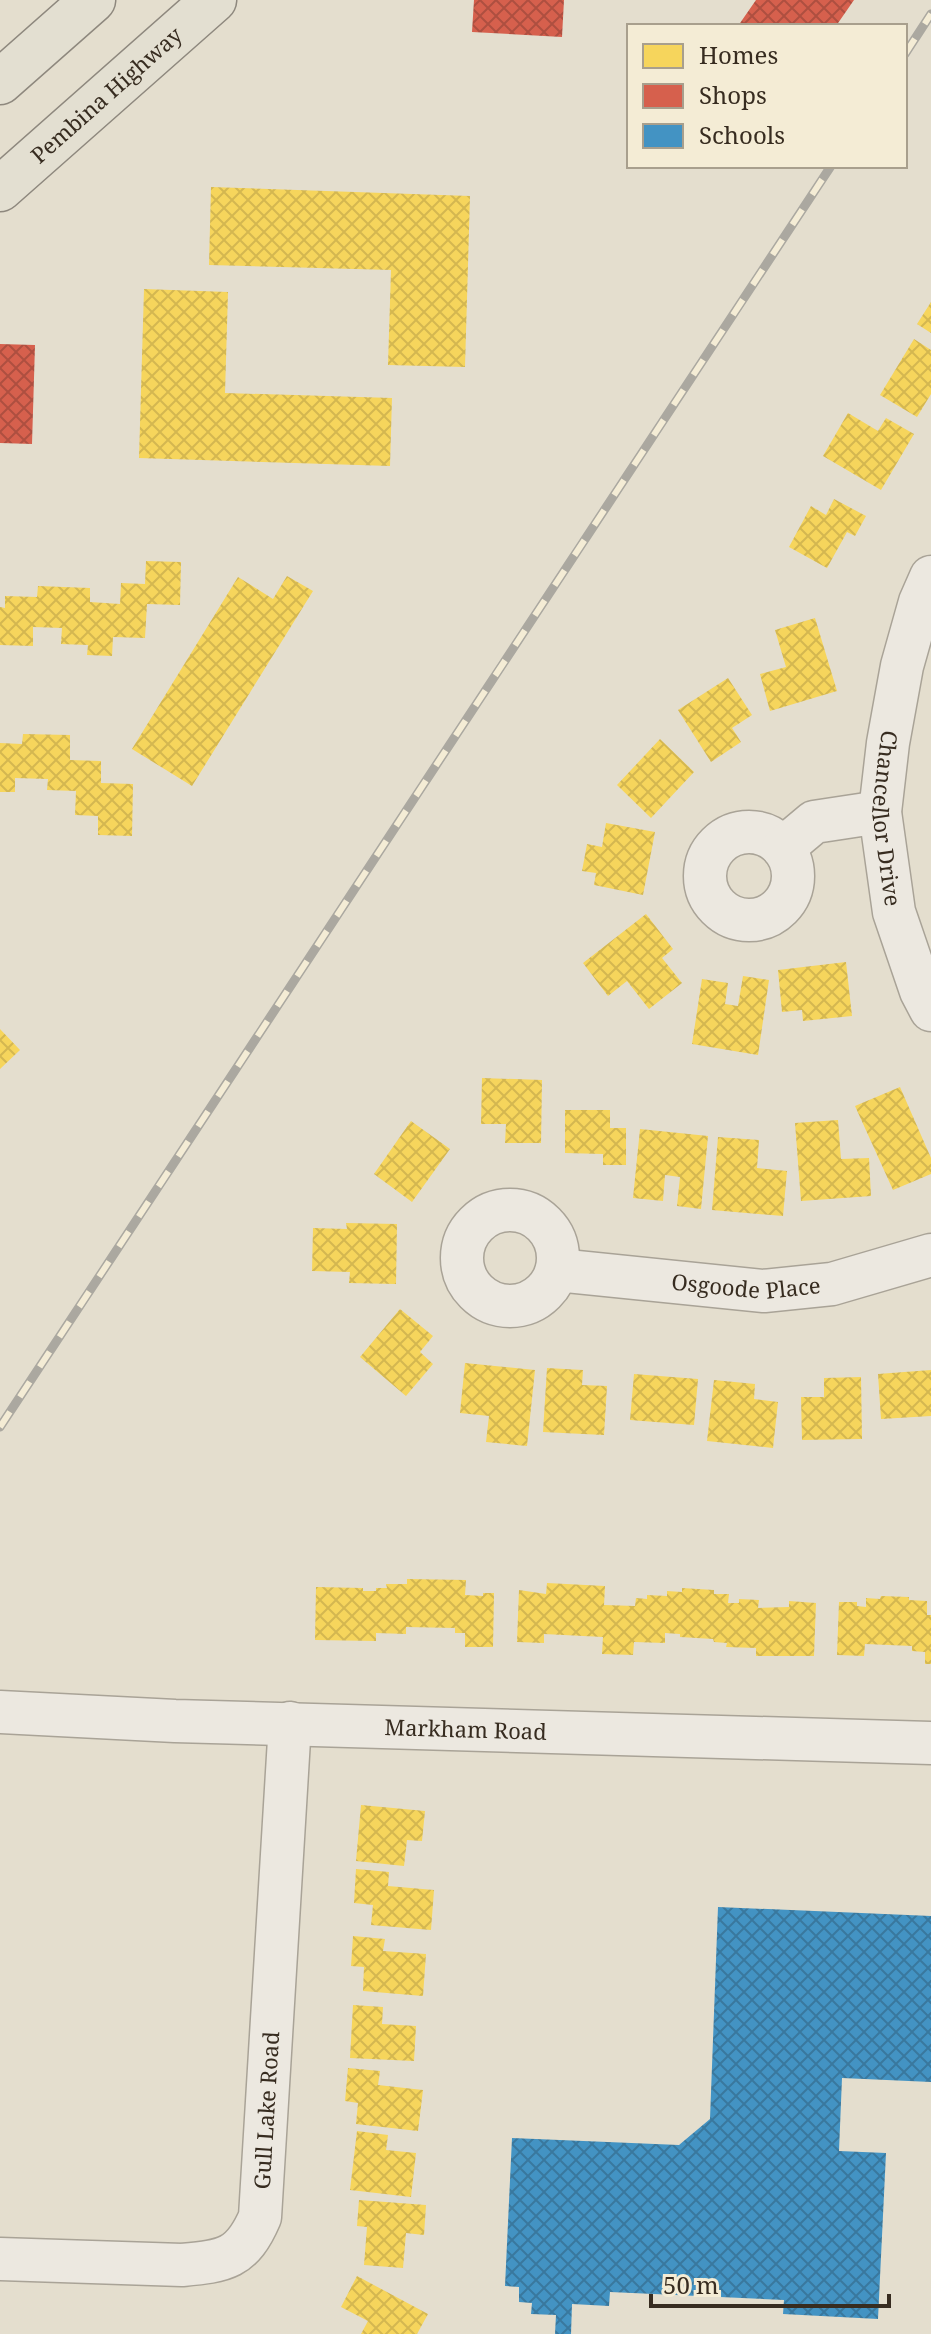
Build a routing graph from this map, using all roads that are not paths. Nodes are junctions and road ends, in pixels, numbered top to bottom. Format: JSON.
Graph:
{"nodes":[{"id":1,"x":93,"y":0,"type":"edge"},
{"id":2,"x":214,"y":0,"type":"edge"},
{"id":3,"x":0,"y":82,"type":"edge"},
{"id":4,"x":0,"y":189,"type":"edge"},
{"id":5,"x":931,"y":577,"type":"edge"},
{"id":6,"x":880,"y":812,"type":"junction"},
{"id":7,"x":783,"y":848,"type":"dead end"},
{"id":8,"x":931,"y":1010,"type":"edge"},
{"id":9,"x":931,"y":1255,"type":"edge"},
{"id":10,"x":557,"y":1270,"type":"dead end"},
{"id":11,"x":0,"y":1712,"type":"edge"},
{"id":12,"x":290,"y":1723,"type":"junction"},
{"id":13,"x":931,"y":1743,"type":"edge"},
{"id":14,"x":0,"y":2259,"type":"edge"}],
"edges":[{"from":1,"to":3,"type":"main road"},
{"from":2,"to":4,"type":"main road","name":"Pembina Highway"},
{"from":5,"to":6,"type":"street","name":"Chancellor Drive"},
{"from":6,"to":7,"type":"street"},
{"from":6,"to":8,"type":"street","name":"Chancellor Drive"},
{"from":9,"to":10,"type":"street","name":"Osgoode Place"},
{"from":11,"to":12,"type":"street","name":"Markham Road"},
{"from":12,"to":13,"type":"street","name":"Markham Road"},
{"from":12,"to":14,"type":"street","name":"Gull Lake Road"}]}
